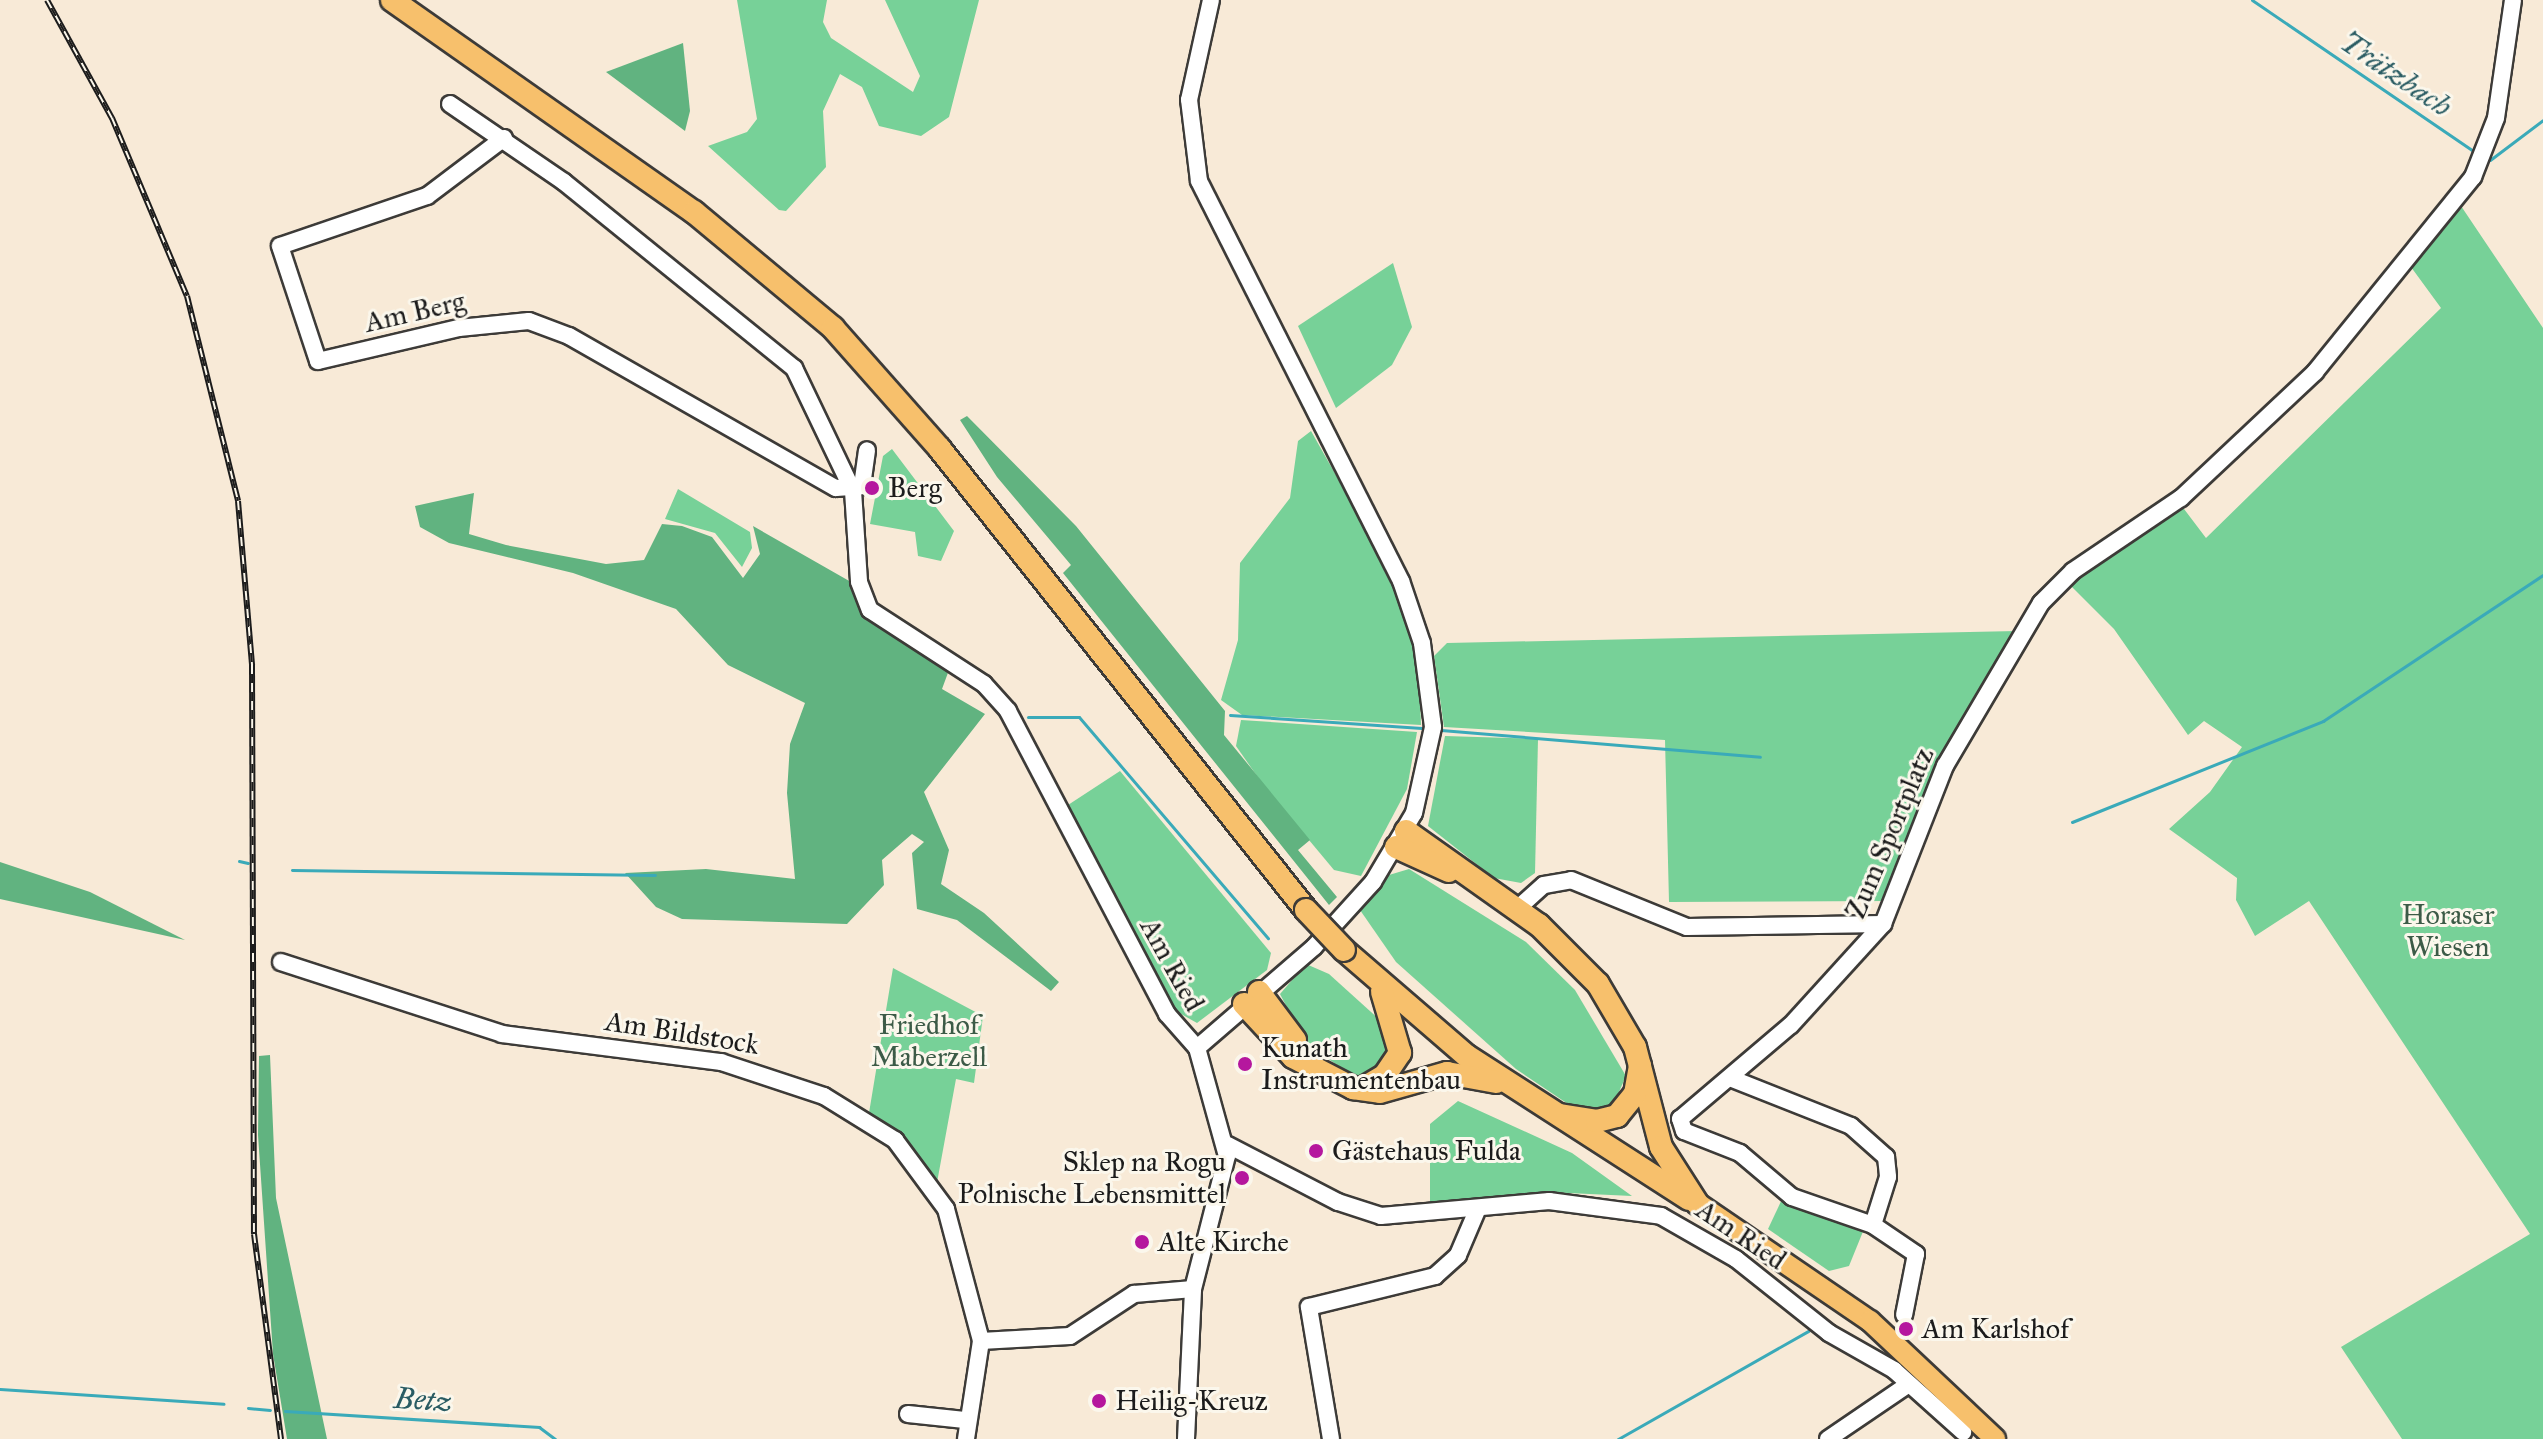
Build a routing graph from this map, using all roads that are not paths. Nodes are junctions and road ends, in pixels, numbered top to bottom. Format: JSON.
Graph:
{"nodes":[{"id":1,"x":392,"y":0,"type":"edge"},
{"id":2,"x":1211,"y":0,"type":"edge"},
{"id":3,"x":2513,"y":0,"type":"edge"},
{"id":4,"x":450,"y":104,"type":"dead end"},
{"id":5,"x":504,"y":138,"type":"junction"},
{"id":6,"x":867,"y":450,"type":"dead end"},
{"id":7,"x":853,"y":491,"type":"junction"},
{"id":8,"x":1401,"y":839,"type":"junction"},
{"id":9,"x":1517,"y":909,"type":"junction"},
{"id":10,"x":1883,"y":924,"type":"junction"},
{"id":11,"x":281,"y":962,"type":"dead end"},
{"id":12,"x":1379,"y":984,"type":"junction"},
{"id":13,"x":1252,"y":998,"type":"junction"},
{"id":14,"x":1197,"y":1048,"type":"junction"},
{"id":15,"x":1640,"y":1063,"type":"junction"},
{"id":16,"x":1730,"y":1078,"type":"junction"},
{"id":17,"x":1509,"y":1086,"type":"junction"},
{"id":18,"x":1362,"y":1089,"type":"junction"},
{"id":19,"x":1550,"y":1113,"type":"junction"},
{"id":20,"x":1228,"y":1145,"type":"junction"},
{"id":21,"x":1697,"y":1203,"type":"junction"},
{"id":22,"x":1478,"y":1208,"type":"junction"},
{"id":23,"x":1873,"y":1225,"type":"junction"},
{"id":24,"x":1193,"y":1289,"type":"junction"},
{"id":25,"x":1904,"y":1315,"type":"dead end"},
{"id":26,"x":981,"y":1341,"type":"junction"},
{"id":27,"x":1909,"y":1384,"type":"junction"},
{"id":28,"x":908,"y":1414,"type":"dead end"},
{"id":29,"x":965,"y":1420,"type":"junction"},
{"id":30,"x":1963,"y":1432,"type":"dead end"},
{"id":31,"x":966,"y":1439,"type":"edge"},
{"id":32,"x":1186,"y":1439,"type":"edge"},
{"id":33,"x":1331,"y":1439,"type":"edge"},
{"id":34,"x":1828,"y":1439,"type":"edge"},
{"id":35,"x":1995,"y":1439,"type":"edge"}],
"edges":[{"from":1,"to":12,"type":"highway","bridge":true},
{"from":2,"to":8,"type":"street"},
{"from":3,"to":10,"type":"street","name":"Zum Sportplatz"},
{"from":4,"to":5,"type":"street"},
{"from":5,"to":7,"type":"street"},
{"from":5,"to":7,"type":"street","name":"Am Berg"},
{"from":6,"to":7,"type":"street"},
{"from":7,"to":14,"type":"street","name":"Am Ried"},
{"from":8,"to":9,"type":"highway"},
{"from":8,"to":13,"type":"street"},
{"from":9,"to":10,"type":"street"},
{"from":9,"to":15,"type":"highway"},
{"from":10,"to":16,"type":"street","name":"Zum Sportplatz"},
{"from":11,"to":26,"type":"street","name":"Am Bildstock"},
{"from":12,"to":17,"type":"highway"},
{"from":12,"to":18,"type":"highway"},
{"from":13,"to":14,"type":"street"},
{"from":13,"to":18,"type":"highway"},
{"from":14,"to":20,"type":"street","name":"Am Ried"},
{"from":15,"to":19,"type":"highway"},
{"from":15,"to":21,"type":"highway"},
{"from":16,"to":23,"type":"street"},
{"from":16,"to":23,"type":"street","name":"Zum Sportplatz"},
{"from":17,"to":18,"type":"highway"},
{"from":17,"to":19,"type":"highway"},
{"from":19,"to":21,"type":"highway"},
{"from":20,"to":22,"type":"street","name":"Am Ried"},
{"from":20,"to":24,"type":"street"},
{"from":21,"to":35,"type":"main road"},
{"from":22,"to":27,"type":"street","name":"Am Ried"},
{"from":22,"to":33,"type":"street"},
{"from":23,"to":25,"type":"street"},
{"from":24,"to":26,"type":"street"},
{"from":24,"to":32,"type":"street"},
{"from":26,"to":29,"type":"street"},
{"from":27,"to":30,"type":"street","name":"Am Ried"},
{"from":27,"to":34,"type":"street"},
{"from":28,"to":29,"type":"street"},
{"from":29,"to":31,"type":"street"}]}
